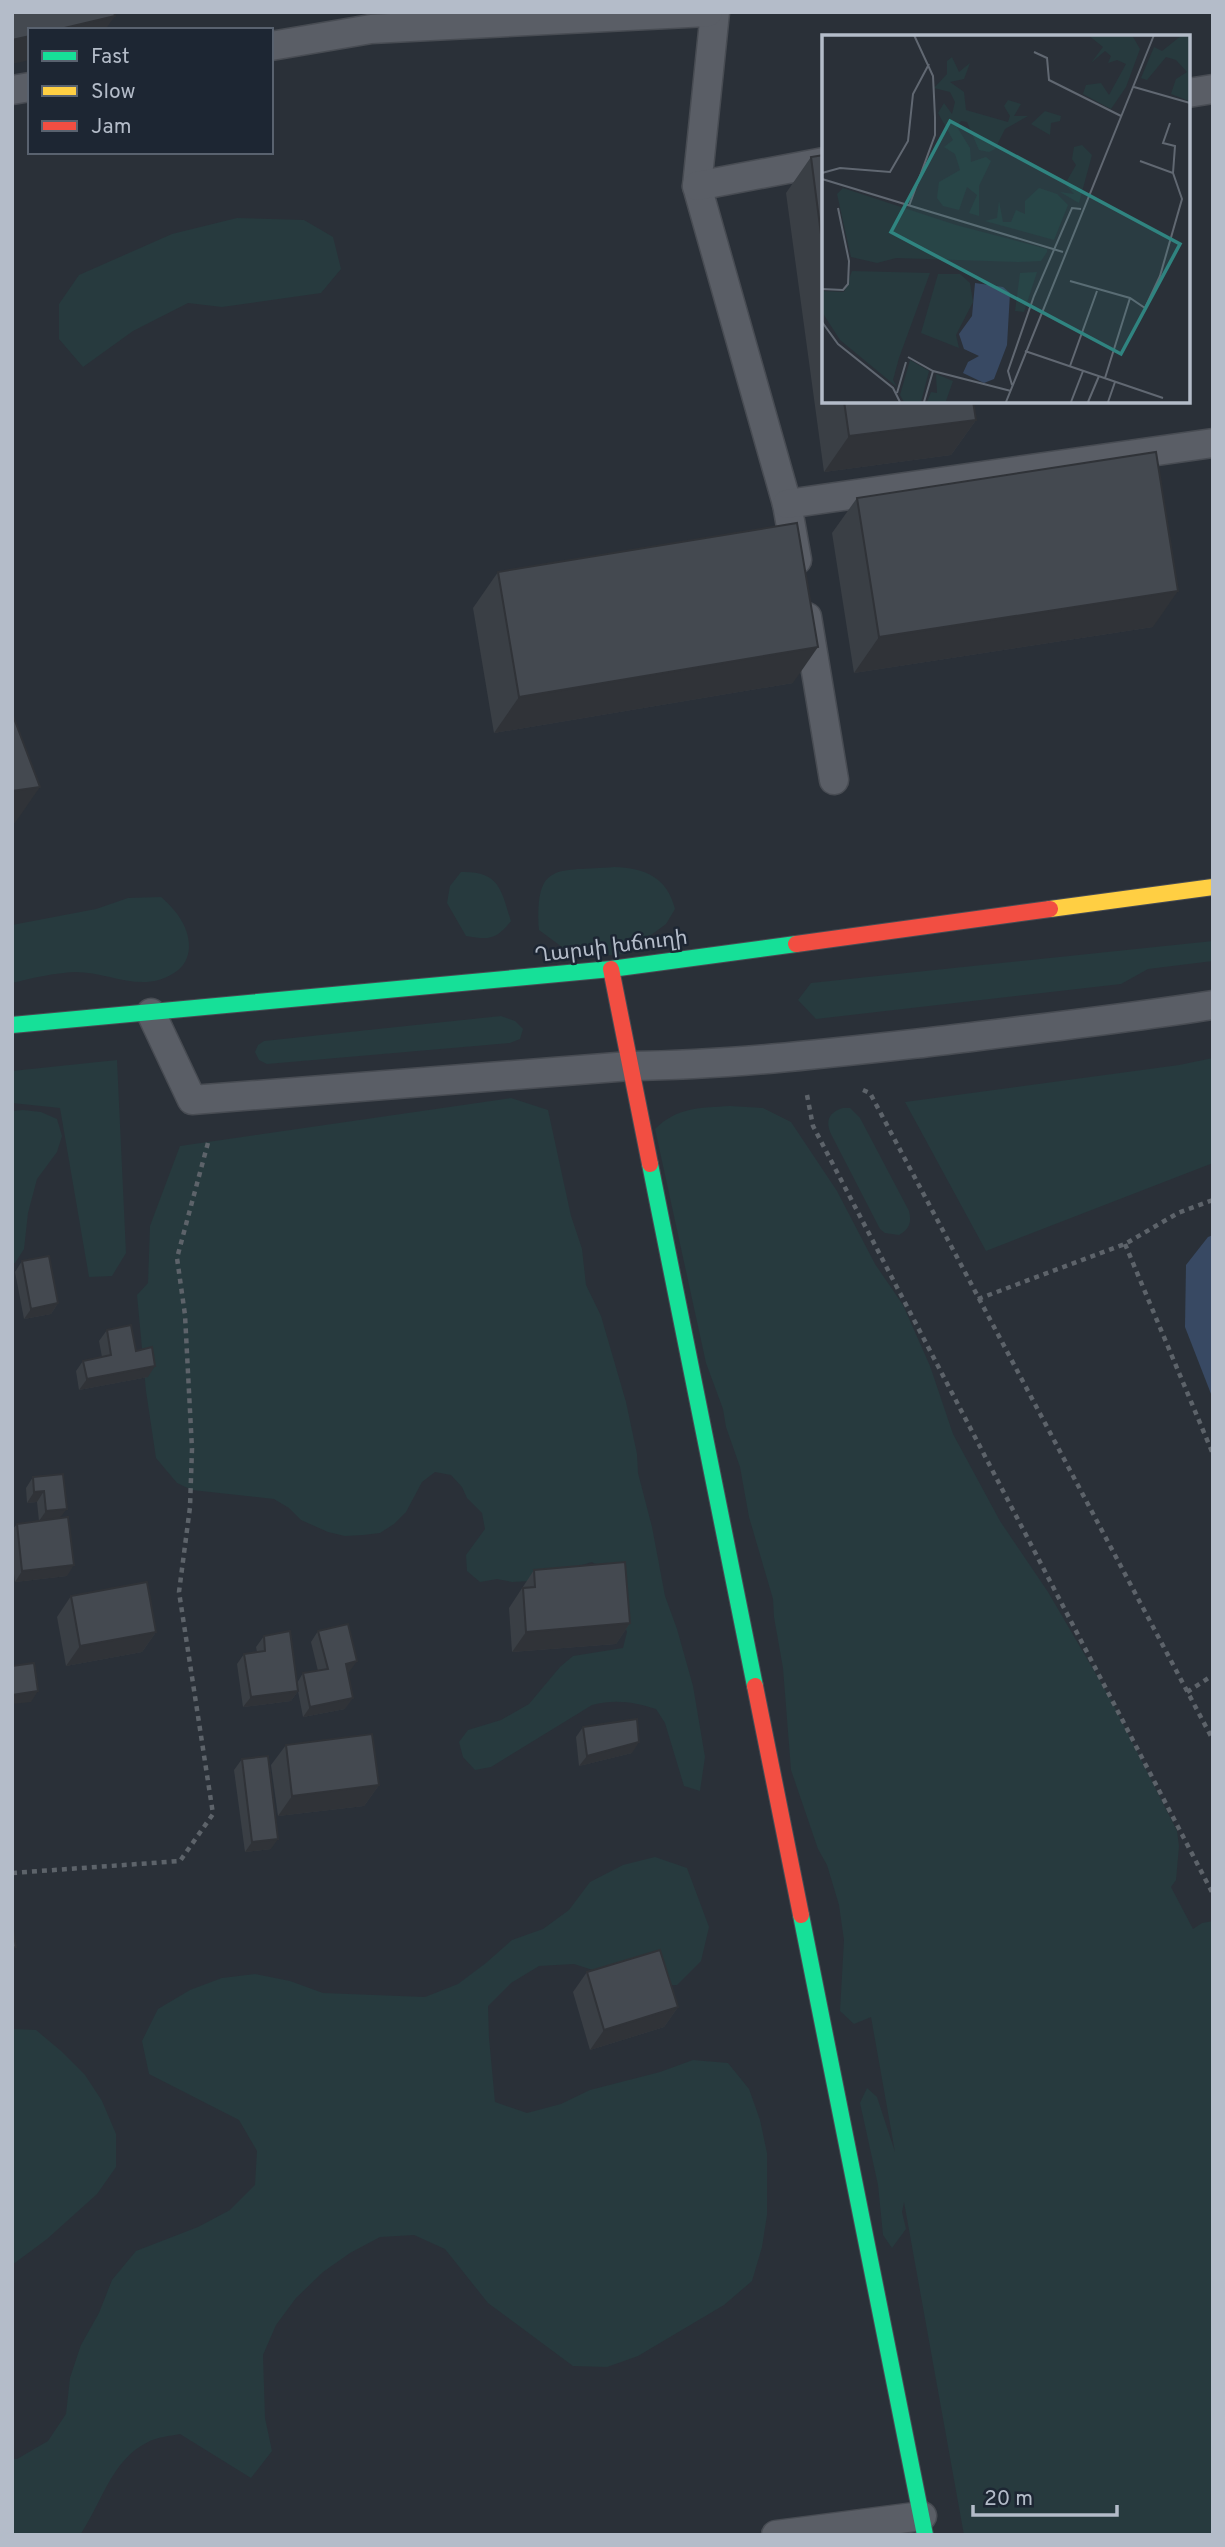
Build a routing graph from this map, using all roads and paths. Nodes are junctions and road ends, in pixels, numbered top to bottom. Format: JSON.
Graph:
{"nodes":[{"id":1,"x":708,"y":12,"type":"edge"},
{"id":2,"x":715,"y":12,"type":"edge"},
{"id":3,"x":273,"y":46,"type":"edge"},
{"id":4,"x":1213,"y":89,"type":"edge"},
{"id":5,"x":1190,"y":93,"type":"edge"},
{"id":6,"x":822,"y":162,"type":"edge"},
{"id":7,"x":697,"y":186,"type":"junction"},
{"id":8,"x":1213,"y":443,"type":"edge"},
{"id":9,"x":787,"y":504,"type":"junction"},
{"id":10,"x":834,"y":780,"type":"dead end"},
{"id":11,"x":1213,"y":887,"type":"edge"},
{"id":12,"x":611,"y":969,"type":"junction"},
{"id":13,"x":1213,"y":1005,"type":"edge"},
{"id":14,"x":151,"y":1013,"type":"junction"},
{"id":15,"x":12,"y":1025,"type":"edge"},
{"id":16,"x":800,"y":1057,"type":"junction"},
{"id":17,"x":630,"y":1066,"type":"junction"},
{"id":18,"x":858,"y":1087,"type":"dead end"},
{"id":19,"x":214,"y":1098,"type":"junction"},
{"id":20,"x":1213,"y":1200,"type":"edge"},
{"id":21,"x":1125,"y":1244,"type":"junction"},
{"id":22,"x":978,"y":1299,"type":"junction"},
{"id":23,"x":1213,"y":1454,"type":"edge"},
{"id":24,"x":1213,"y":1675,"type":"edge"},
{"id":25,"x":1187,"y":1692,"type":"junction"},
{"id":26,"x":1213,"y":1741,"type":"edge"},
{"id":27,"x":12,"y":1872,"type":"edge"},
{"id":28,"x":1213,"y":1894,"type":"edge"},
{"id":29,"x":923,"y":2525,"type":"edge"},
{"id":30,"x":776,"y":2535,"type":"edge"}],
"edges":[{"from":1,"to":3,"type":"lane"},
{"from":2,"to":7,"type":"lane"},
{"from":4,"to":5,"type":"lane"},
{"from":6,"to":7,"type":"lane"},
{"from":7,"to":9,"type":"lane"},
{"from":8,"to":9,"type":"lane"},
{"from":9,"to":10,"type":"lane"},
{"from":11,"to":12,"type":"street","name":"Ղարսի խճուղի"},
{"from":12,"to":14,"type":"street","name":"Ղարսի խճուղի"},
{"from":12,"to":17,"type":"street"},
{"from":13,"to":16,"type":"lane"},
{"from":14,"to":15,"type":"street","name":"Ղարսի խճուղի"},
{"from":14,"to":19,"type":"lane"},
{"from":16,"to":17,"type":"lane"},
{"from":16,"to":28,"type":"path"},
{"from":17,"to":19,"type":"lane"},
{"from":17,"to":29,"type":"street"},
{"from":18,"to":22,"type":"path"},
{"from":19,"to":27,"type":"path"},
{"from":20,"to":21,"type":"path"},
{"from":21,"to":22,"type":"path"},
{"from":21,"to":23,"type":"path"},
{"from":22,"to":25,"type":"path"},
{"from":24,"to":25,"type":"path"},
{"from":25,"to":26,"type":"path"},
{"from":29,"to":30,"type":"lane"}]}
